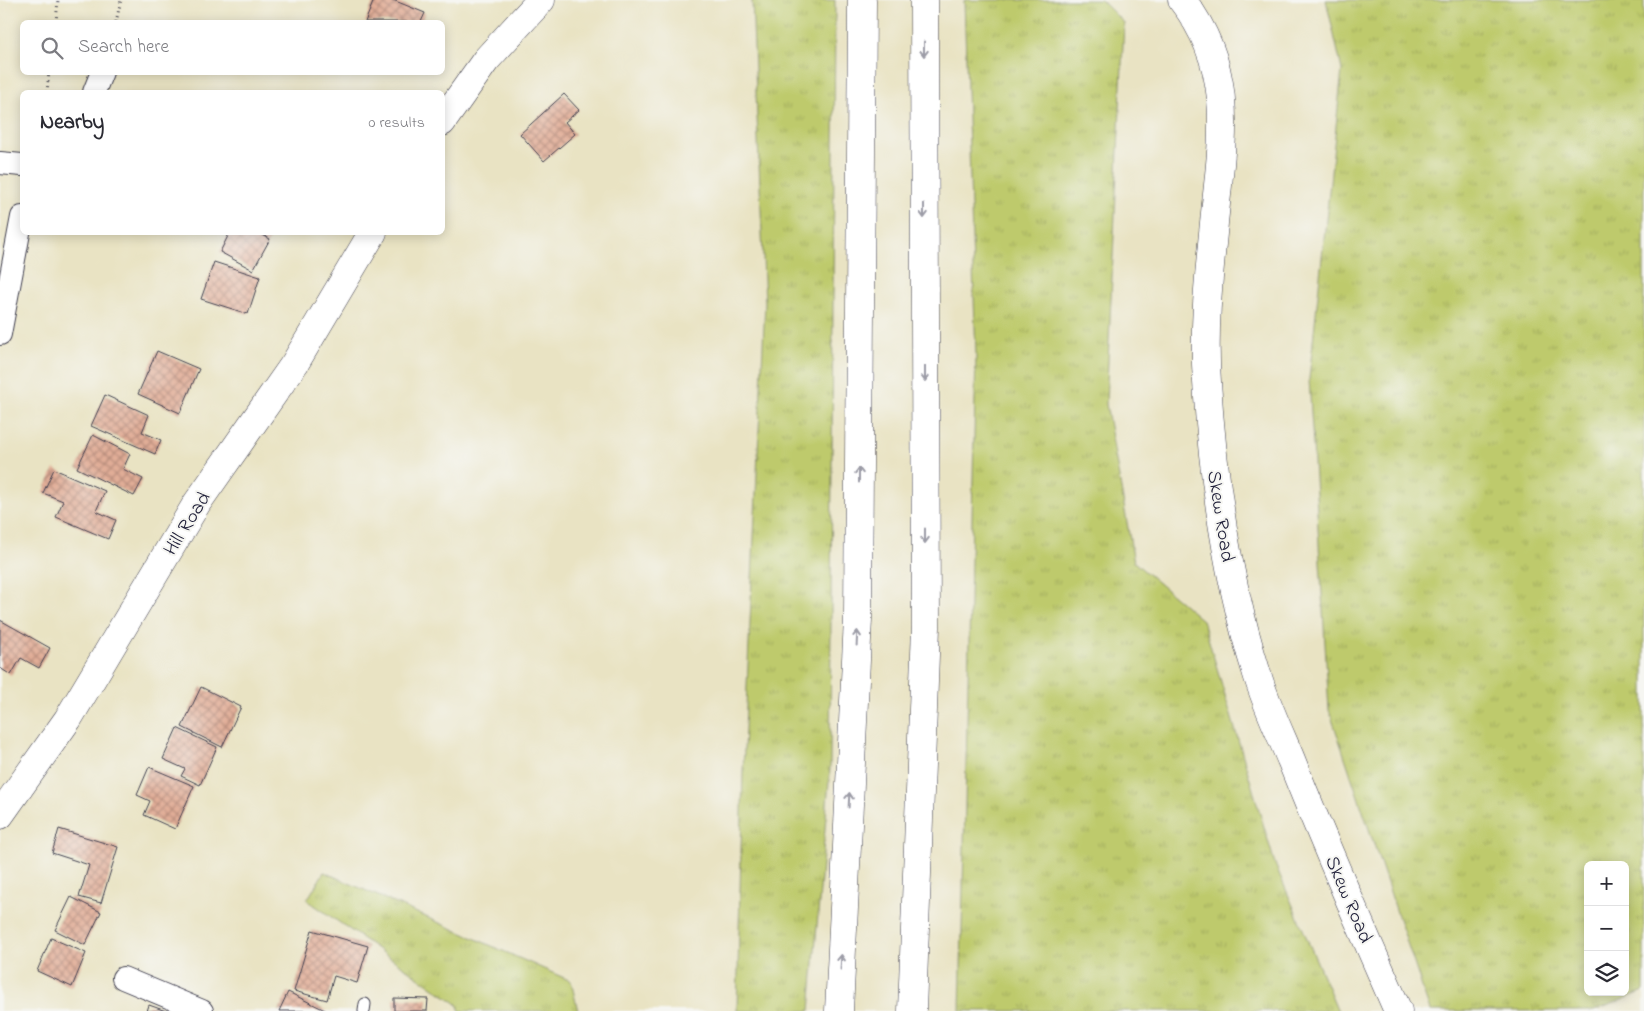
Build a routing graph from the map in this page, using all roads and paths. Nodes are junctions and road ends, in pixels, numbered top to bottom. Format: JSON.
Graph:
{"nodes":[{"id":1,"x":58,"y":0,"type":"edge"},
{"id":2,"x":121,"y":0,"type":"edge"},
{"id":3,"x":541,"y":0,"type":"edge"},
{"id":4,"x":862,"y":0,"type":"edge"},
{"id":5,"x":924,"y":0,"type":"edge"},
{"id":6,"x":1182,"y":0,"type":"edge"},
{"id":7,"x":56,"y":20,"type":"edge"},
{"id":8,"x":116,"y":20,"type":"edge"},
{"id":9,"x":50,"y":75,"type":"edge"},
{"id":10,"x":101,"y":75,"type":"edge"},
{"id":11,"x":47,"y":90,"type":"edge"},
{"id":12,"x":95,"y":90,"type":"edge"},
{"id":13,"x":445,"y":118,"type":"edge"},
{"id":14,"x":0,"y":163,"type":"edge"},
{"id":15,"x":20,"y":166,"type":"edge"},
{"id":16,"x":20,"y":228,"type":"edge"},
{"id":17,"x":371,"y":235,"type":"edge"},
{"id":18,"x":0,"y":334,"type":"edge"},
{"id":19,"x":0,"y":815,"type":"edge"},
{"id":20,"x":123,"y":978,"type":"dead end"},
{"id":21,"x":202,"y":1011,"type":"edge"},
{"id":22,"x":839,"y":1011,"type":"edge"},
{"id":23,"x":912,"y":1011,"type":"edge"},
{"id":24,"x":1398,"y":1011,"type":"edge"}],
"edges":[{"from":1,"to":7,"type":"path"},
{"from":2,"to":8,"type":"path"},
{"from":3,"to":13,"type":"main road"},
{"from":22,"to":4,"type":"main road","one_way":true},
{"from":5,"to":23,"type":"main road","one_way":true},
{"from":6,"to":24,"type":"main road","name":"Skew Road"},
{"from":9,"to":11,"type":"path"},
{"from":10,"to":12,"type":"street"},
{"from":14,"to":15,"type":"street"},
{"from":16,"to":18,"type":"street"},
{"from":17,"to":19,"type":"main road","name":"Hill Road"},
{"from":20,"to":21,"type":"street"}]}
